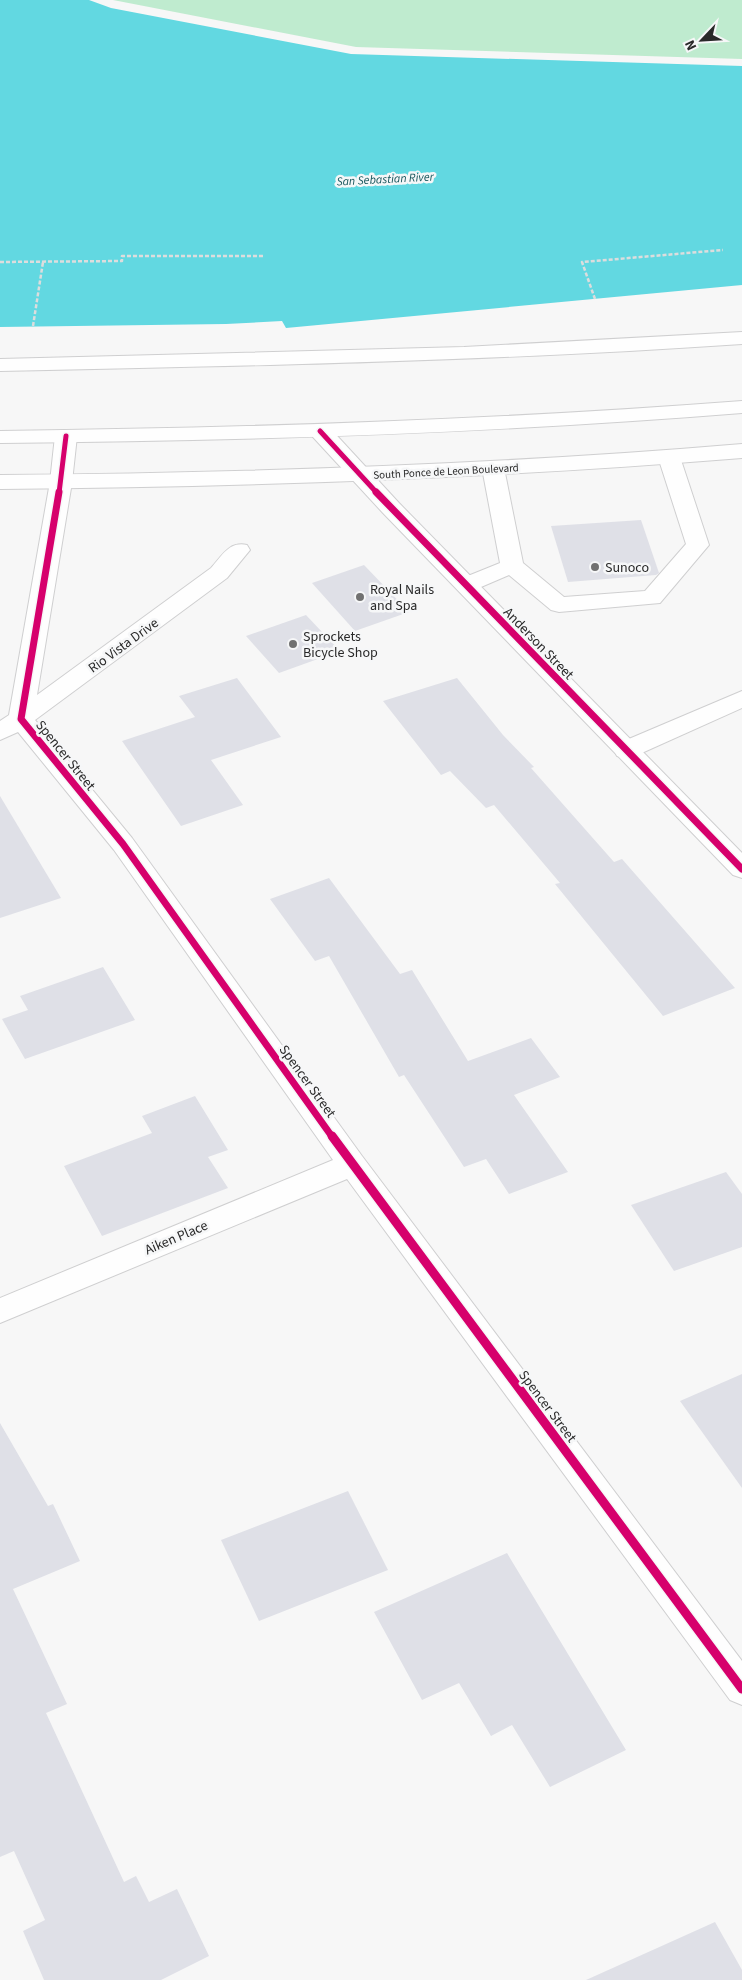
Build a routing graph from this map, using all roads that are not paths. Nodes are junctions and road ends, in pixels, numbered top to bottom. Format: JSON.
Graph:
{"nodes":[{"id":1,"x":742,"y":338,"type":"edge"},
{"id":2,"x":0,"y":365,"type":"edge"},
{"id":3,"x":742,"y":407,"type":"edge"},
{"id":4,"x":320,"y":432,"type":"junction"},
{"id":5,"x":66,"y":436,"type":"junction"},
{"id":6,"x":0,"y":437,"type":"edge"},
{"id":7,"x":742,"y":451,"type":"edge"},
{"id":8,"x":669,"y":457,"type":"junction"},
{"id":9,"x":493,"y":468,"type":"junction"},
{"id":10,"x":359,"y":475,"type":"junction"},
{"id":11,"x":0,"y":482,"type":"edge"},
{"id":12,"x":60,"y":482,"type":"junction"},
{"id":13,"x":239,"y":550,"type":"dead end"},
{"id":14,"x":512,"y":566,"type":"junction"},
{"id":15,"x":466,"y":585,"type":"junction"},
{"id":16,"x":742,"y":700,"type":"edge"},
{"id":17,"x":11,"y":726,"type":"edge"},
{"id":18,"x":626,"y":750,"type":"junction"},
{"id":19,"x":742,"y":869,"type":"edge"},
{"id":20,"x":352,"y":1164,"type":"junction"},
{"id":21,"x":0,"y":1311,"type":"edge"},
{"id":22,"x":742,"y":1689,"type":"edge"}],
"edges":[{"from":1,"to":2,"type":"main road"},
{"from":3,"to":4,"type":"main road"},
{"from":4,"to":5,"type":"main road"},
{"from":4,"to":10,"type":"main road","name":"Anderson Street"},
{"from":5,"to":6,"type":"main road"},
{"from":5,"to":12,"type":"main road","name":"Spencer Street"},
{"from":7,"to":8,"type":"main road","name":"South Ponce de Leon Boulevard"},
{"from":8,"to":9,"type":"main road","name":"South Ponce de Leon Boulevard"},
{"from":8,"to":14,"type":"main road"},
{"from":9,"to":10,"type":"main road","name":"South Ponce de Leon Boulevard"},
{"from":9,"to":14,"type":"main road"},
{"from":10,"to":12,"type":"main road","name":"South Ponce de Leon Boulevard"},
{"from":10,"to":15,"type":"main road","name":"Anderson Street"},
{"from":11,"to":12,"type":"main road","name":"South Ponce de Leon Boulevard"},
{"from":12,"to":17,"type":"main road","name":"Spencer Street"},
{"from":13,"to":17,"type":"main road","name":"Rio Vista Drive"},
{"from":14,"to":15,"type":"main road"},
{"from":15,"to":18,"type":"main road","name":"Anderson Street"},
{"from":16,"to":18,"type":"main road"},
{"from":17,"to":20,"type":"main road","name":"Spencer Street"},
{"from":18,"to":19,"type":"main road","name":"Anderson Street"},
{"from":20,"to":21,"type":"main road","name":"Aiken Place"},
{"from":20,"to":22,"type":"main road","name":"Spencer Street"}]}
